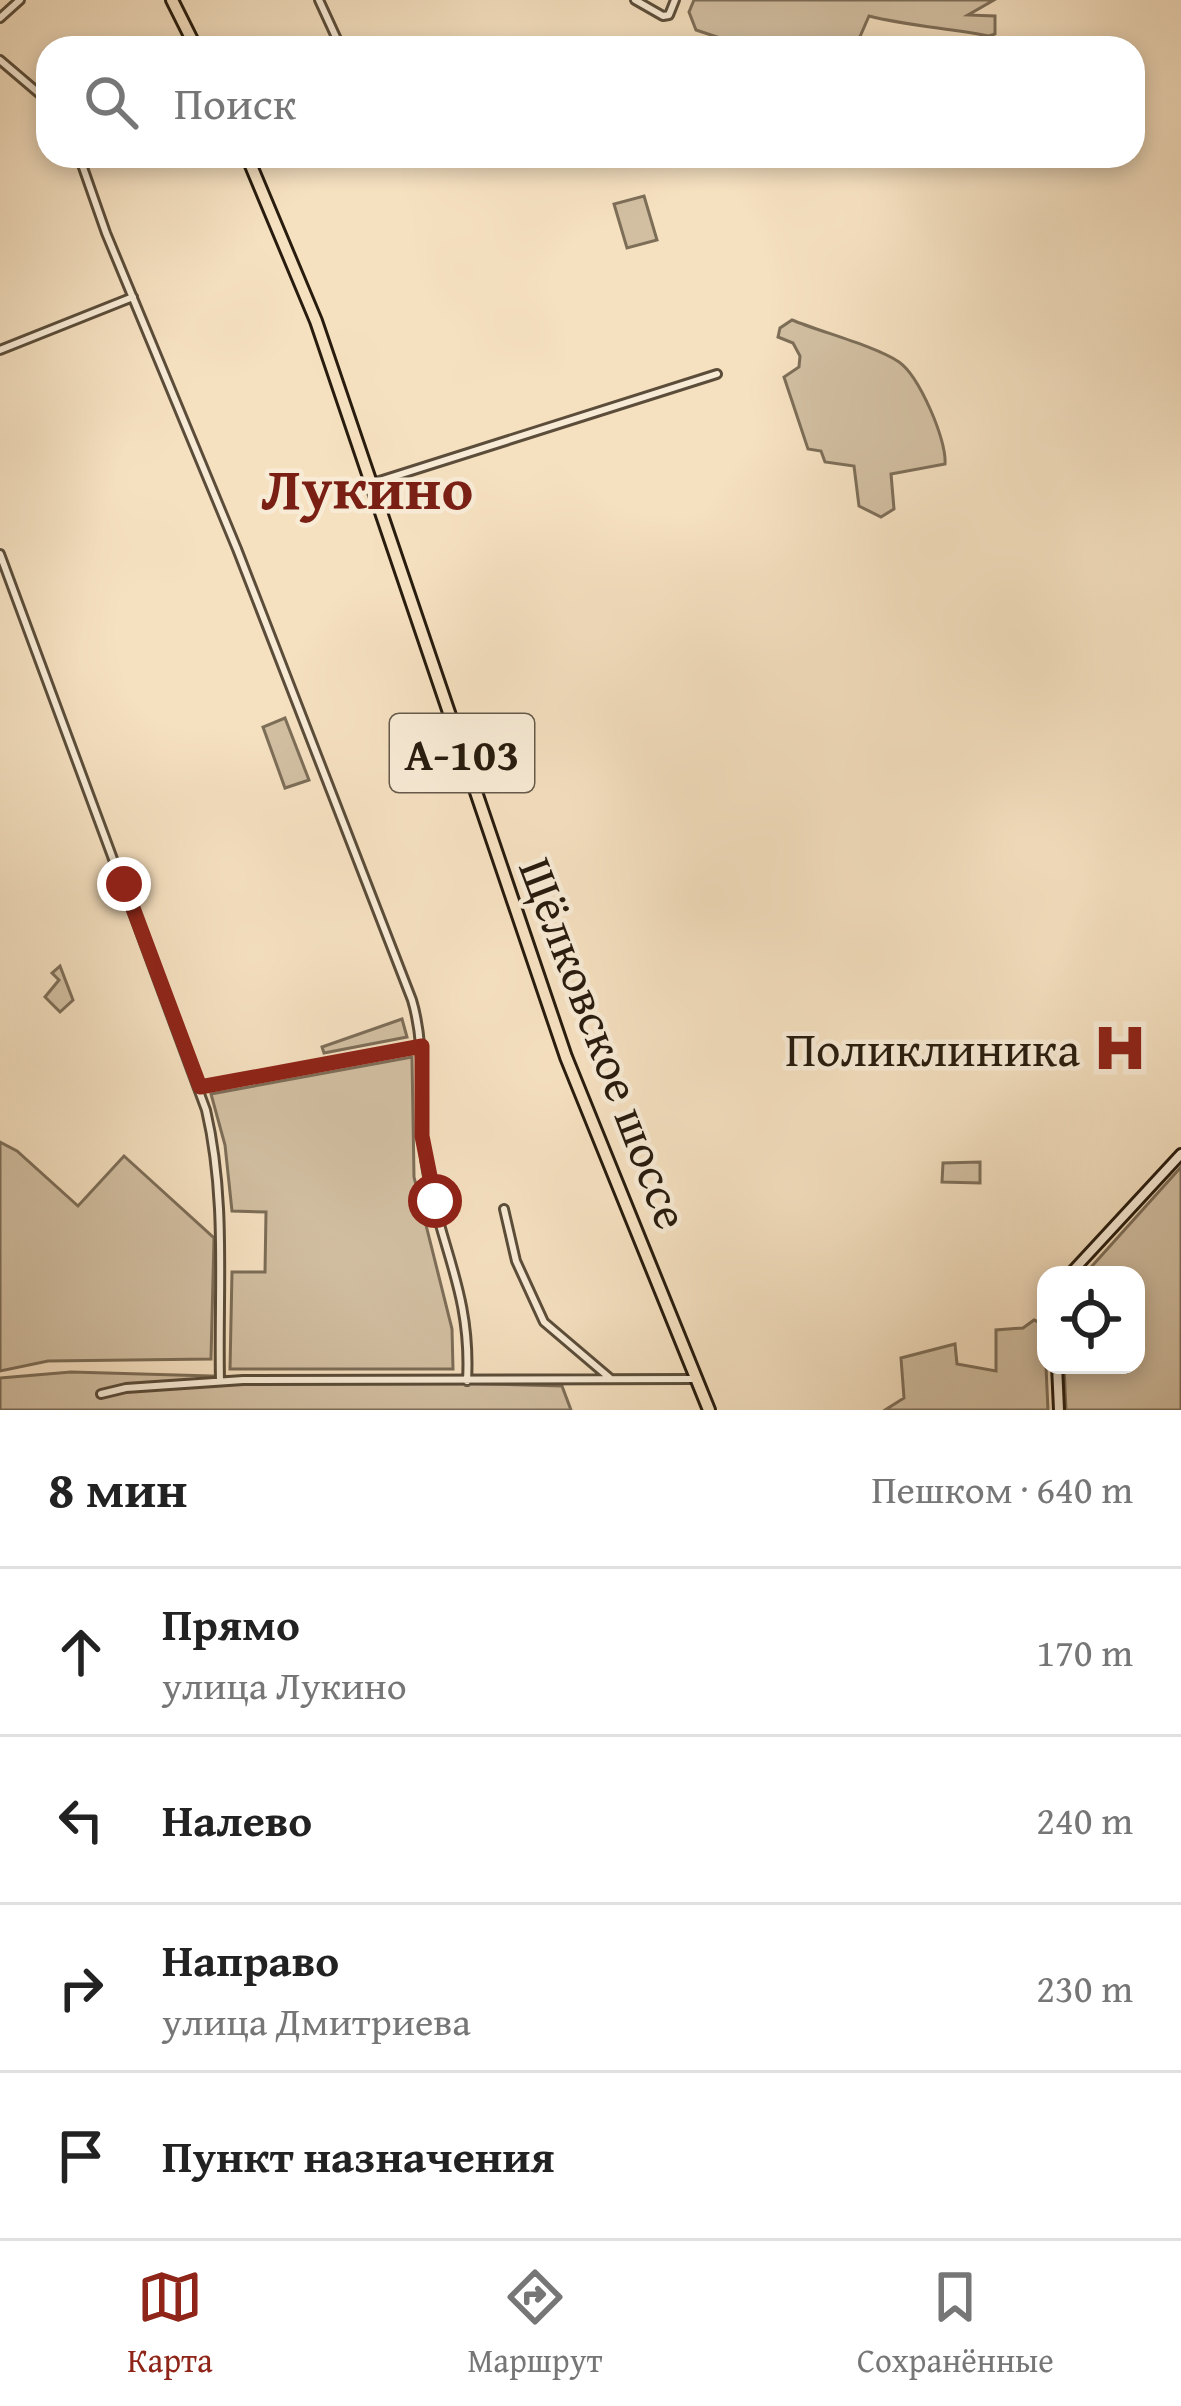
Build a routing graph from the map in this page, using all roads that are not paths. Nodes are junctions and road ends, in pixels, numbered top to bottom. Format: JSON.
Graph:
{"nodes":[{"id":1,"x":20,"y":0,"type":"edge"},
{"id":2,"x":172,"y":0,"type":"edge"},
{"id":3,"x":319,"y":0,"type":"edge"},
{"id":4,"x":635,"y":0,"type":"edge"},
{"id":5,"x":675,"y":0,"type":"edge"},
{"id":6,"x":0,"y":18,"type":"edge"},
{"id":7,"x":190,"y":36,"type":"edge"},
{"id":8,"x":335,"y":36,"type":"edge"},
{"id":9,"x":0,"y":60,"type":"edge"},
{"id":10,"x":36,"y":90,"type":"edge"},
{"id":11,"x":84,"y":168,"type":"edge"},
{"id":12,"x":252,"y":168,"type":"edge"},
{"id":13,"x":133,"y":297,"type":"junction"},
{"id":14,"x":0,"y":350,"type":"edge"},
{"id":15,"x":717,"y":374,"type":"dead end"},
{"id":16,"x":373,"y":483,"type":"junction"},
{"id":17,"x":0,"y":554,"type":"edge"},
{"id":18,"x":422,"y":1046,"type":"junction"},
{"id":19,"x":200,"y":1087,"type":"junction"},
{"id":20,"x":1181,"y":1154,"type":"edge"},
{"id":21,"x":504,"y":1209,"type":"dead end"},
{"id":22,"x":1077,"y":1266,"type":"edge"},
{"id":23,"x":1057,"y":1374,"type":"edge"},
{"id":24,"x":697,"y":1379,"type":"junction"},
{"id":25,"x":220,"y":1381,"type":"junction"},
{"id":26,"x":467,"y":1381,"type":"junction"},
{"id":27,"x":614,"y":1381,"type":"junction"},
{"id":28,"x":100,"y":1394,"type":"dead end"},
{"id":29,"x":710,"y":1410,"type":"edge"},
{"id":30,"x":1059,"y":1410,"type":"edge"}],
"edges":[{"from":1,"to":6,"type":"street"},
{"from":2,"to":7,"type":"main road"},
{"from":3,"to":8,"type":"street"},
{"from":4,"to":5,"type":"street"},
{"from":9,"to":10,"type":"street"},
{"from":11,"to":13,"type":"street"},
{"from":12,"to":16,"type":"main road","name":"Щёлковское шоссе","number":"А-103"},
{"from":13,"to":14,"type":"street"},
{"from":13,"to":18,"type":"street"},
{"from":15,"to":16,"type":"street"},
{"from":16,"to":24,"type":"main road","name":"Щёлковское шоссе","number":"А-103"},
{"from":17,"to":19,"type":"street"},
{"from":18,"to":19,"type":"street"},
{"from":18,"to":26,"type":"street"},
{"from":19,"to":25,"type":"street"},
{"from":20,"to":22,"type":"main road"},
{"from":21,"to":27,"type":"street"},
{"from":23,"to":30,"type":"main road"},
{"from":24,"to":27,"type":"street"},
{"from":24,"to":29,"type":"main road","name":"Щёлковское шоссе","number":"А-103"},
{"from":25,"to":26,"type":"street"},
{"from":25,"to":28,"type":"street"},
{"from":26,"to":27,"type":"street"}]}
